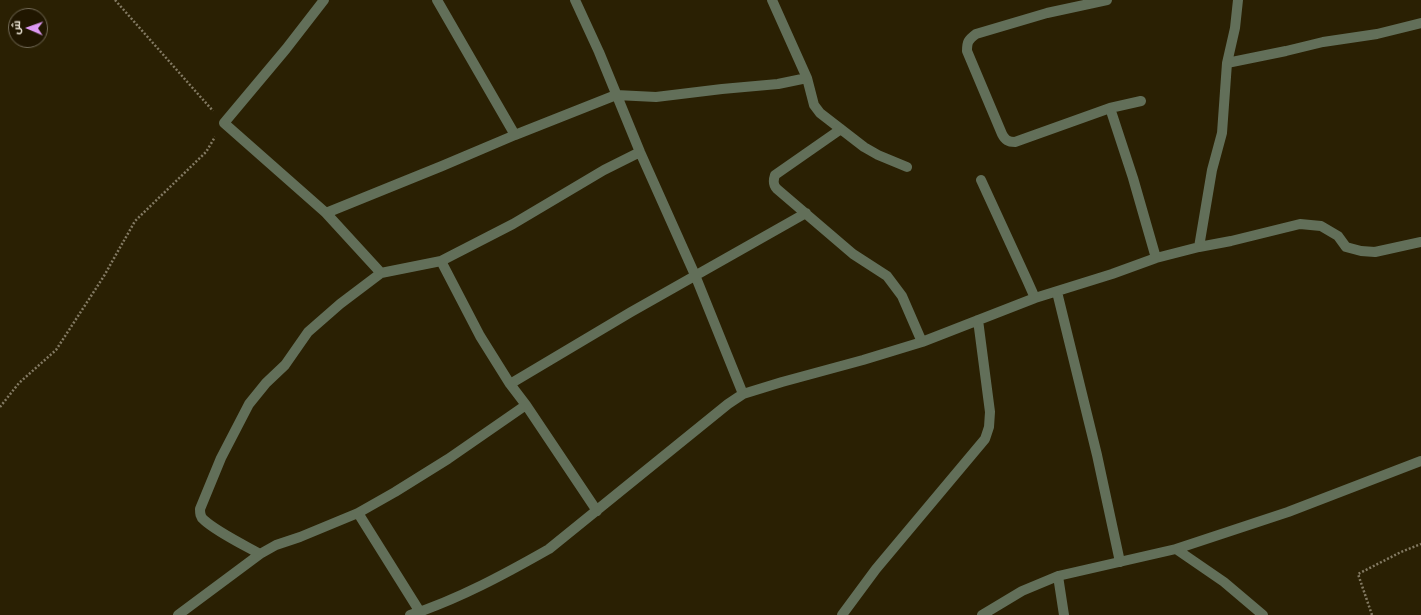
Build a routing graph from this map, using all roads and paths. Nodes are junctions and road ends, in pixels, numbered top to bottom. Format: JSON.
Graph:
{"nodes":[{"id":1,"x":115,"y":0,"type":"edge"},
{"id":2,"x":324,"y":0,"type":"edge"},
{"id":3,"x":437,"y":0,"type":"edge"},
{"id":4,"x":575,"y":0,"type":"edge"},
{"id":5,"x":772,"y":0,"type":"edge"},
{"id":6,"x":1107,"y":0,"type":"edge"},
{"id":7,"x":1238,"y":0,"type":"edge"},
{"id":8,"x":1421,"y":23,"type":"edge"},
{"id":9,"x":1227,"y":63,"type":"junction"},
{"id":10,"x":807,"y":78,"type":"junction"},
{"id":11,"x":616,"y":95,"type":"junction"},
{"id":12,"x":1141,"y":101,"type":"dead end"},
{"id":13,"x":1110,"y":108,"type":"junction"},
{"id":14,"x":224,"y":123,"type":"junction"},
{"id":15,"x":841,"y":129,"type":"junction"},
{"id":16,"x":515,"y":135,"type":"junction"},
{"id":17,"x":640,"y":152,"type":"junction"},
{"id":18,"x":907,"y":167,"type":"dead end"},
{"id":19,"x":981,"y":180,"type":"dead end"},
{"id":20,"x":326,"y":213,"type":"junction"},
{"id":21,"x":806,"y":213,"type":"junction"},
{"id":22,"x":1421,"y":242,"type":"edge"},
{"id":23,"x":1199,"y":247,"type":"junction"},
{"id":24,"x":1156,"y":258,"type":"junction"},
{"id":25,"x":441,"y":261,"type":"junction"},
{"id":26,"x":381,"y":273,"type":"junction"},
{"id":27,"x":695,"y":275,"type":"junction"},
{"id":28,"x":1057,"y":292,"type":"junction"},
{"id":29,"x":1035,"y":298,"type":"junction"},
{"id":30,"x":978,"y":320,"type":"junction"},
{"id":31,"x":922,"y":342,"type":"junction"},
{"id":32,"x":510,"y":384,"type":"junction"},
{"id":33,"x":744,"y":394,"type":"junction"},
{"id":34,"x":526,"y":405,"type":"junction"},
{"id":35,"x":0,"y":407,"type":"edge"},
{"id":36,"x":1421,"y":461,"type":"edge"},
{"id":37,"x":597,"y":511,"type":"junction"},
{"id":38,"x":358,"y":513,"type":"junction"},
{"id":39,"x":1421,"y":544,"type":"edge"},
{"id":40,"x":1176,"y":549,"type":"junction"},
{"id":41,"x":260,"y":554,"type":"junction"},
{"id":42,"x":1120,"y":562,"type":"junction"},
{"id":43,"x":1058,"y":576,"type":"junction"},
{"id":44,"x":415,"y":613,"type":"edge"},
{"id":45,"x":178,"y":615,"type":"edge"},
{"id":46,"x":842,"y":615,"type":"edge"},
{"id":47,"x":982,"y":615,"type":"edge"},
{"id":48,"x":1064,"y":615,"type":"edge"},
{"id":49,"x":1263,"y":615,"type":"edge"},
{"id":50,"x":1372,"y":615,"type":"edge"}],
"edges":[{"from":1,"to":14,"type":"path"},
{"from":2,"to":14,"type":"street"},
{"from":3,"to":16,"type":"street"},
{"from":4,"to":11,"type":"street"},
{"from":5,"to":10,"type":"street"},
{"from":6,"to":13,"type":"street"},
{"from":7,"to":9,"type":"street"},
{"from":8,"to":9,"type":"street"},
{"from":9,"to":23,"type":"street"},
{"from":10,"to":11,"type":"street"},
{"from":10,"to":15,"type":"street"},
{"from":11,"to":16,"type":"street"},
{"from":11,"to":17,"type":"street"},
{"from":12,"to":13,"type":"street"},
{"from":13,"to":24,"type":"street"},
{"from":14,"to":20,"type":"street"},
{"from":14,"to":35,"type":"path"},
{"from":15,"to":18,"type":"street"},
{"from":15,"to":21,"type":"street"},
{"from":16,"to":20,"type":"street"},
{"from":17,"to":25,"type":"street"},
{"from":17,"to":27,"type":"street"},
{"from":19,"to":29,"type":"street"},
{"from":20,"to":26,"type":"street"},
{"from":21,"to":27,"type":"street"},
{"from":21,"to":31,"type":"street"},
{"from":22,"to":23,"type":"street"},
{"from":23,"to":24,"type":"street"},
{"from":24,"to":28,"type":"street"},
{"from":25,"to":26,"type":"street"},
{"from":25,"to":32,"type":"street"},
{"from":26,"to":41,"type":"street"},
{"from":27,"to":32,"type":"street"},
{"from":27,"to":33,"type":"street"},
{"from":28,"to":29,"type":"street"},
{"from":28,"to":42,"type":"street"},
{"from":29,"to":30,"type":"street"},
{"from":30,"to":31,"type":"street"},
{"from":30,"to":46,"type":"street"},
{"from":31,"to":33,"type":"street"},
{"from":32,"to":34,"type":"street"},
{"from":33,"to":37,"type":"street"},
{"from":34,"to":37,"type":"street"},
{"from":34,"to":38,"type":"street"},
{"from":36,"to":40,"type":"street"},
{"from":37,"to":44,"type":"street"},
{"from":38,"to":41,"type":"street"},
{"from":38,"to":44,"type":"street"},
{"from":39,"to":50,"type":"path"},
{"from":40,"to":42,"type":"street"},
{"from":40,"to":49,"type":"street"},
{"from":41,"to":45,"type":"street"},
{"from":42,"to":43,"type":"street"},
{"from":43,"to":47,"type":"street"},
{"from":43,"to":48,"type":"street"}]}
